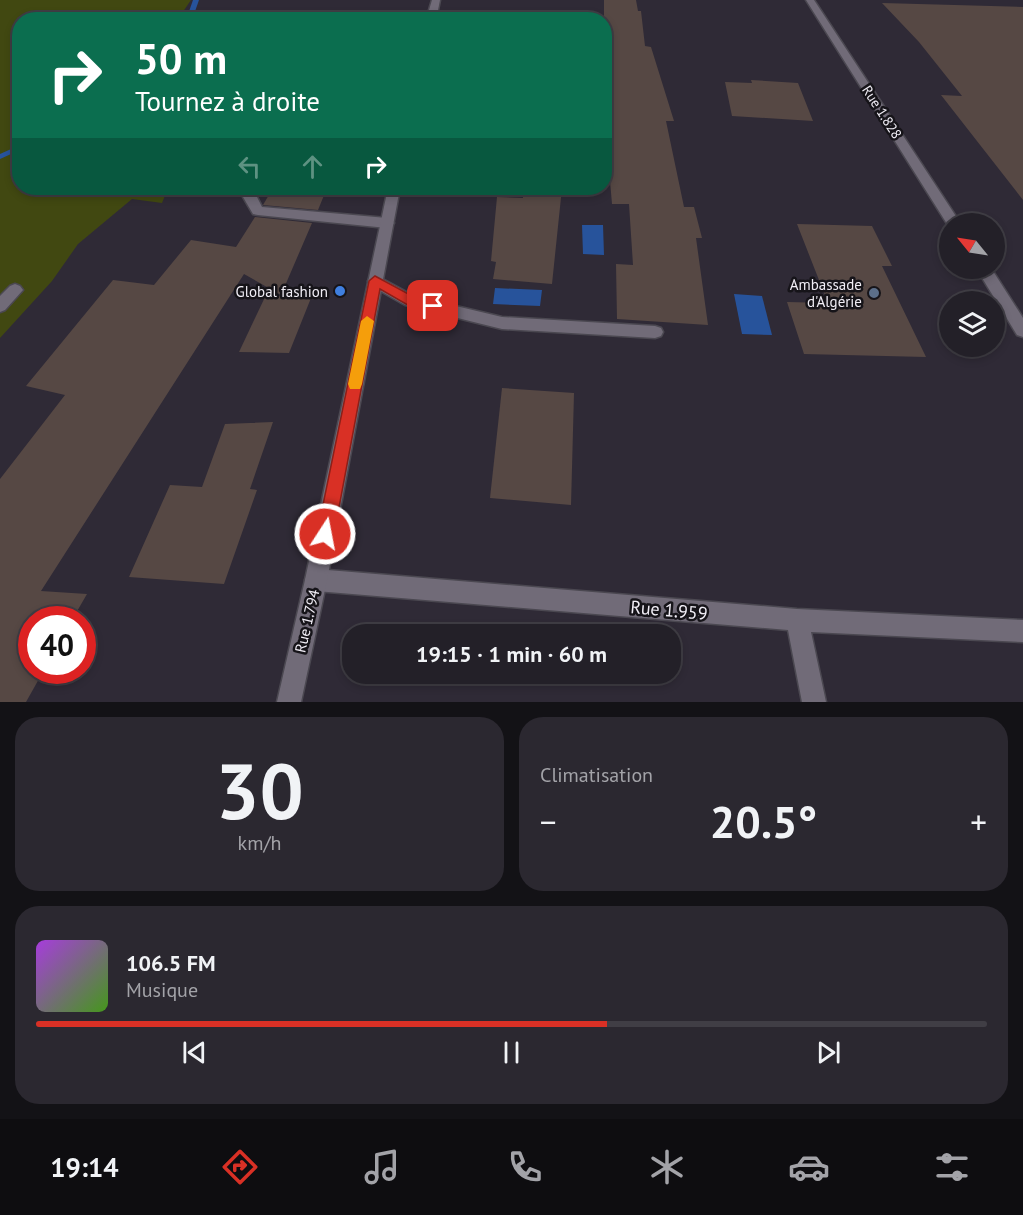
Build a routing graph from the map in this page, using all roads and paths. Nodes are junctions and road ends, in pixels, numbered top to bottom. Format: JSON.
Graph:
{"nodes":[{"id":1,"x":810,"y":0,"type":"edge"},
{"id":2,"x":250,"y":195,"type":"edge"},
{"id":3,"x":393,"y":195,"type":"edge"},
{"id":4,"x":947,"y":213,"type":"edge"},
{"id":5,"x":387,"y":223,"type":"junction"},
{"id":6,"x":990,"y":279,"type":"edge"},
{"id":7,"x":375,"y":281,"type":"junction"},
{"id":8,"x":15,"y":290,"type":"dead end"},
{"id":9,"x":0,"y":306,"type":"edge"},
{"id":10,"x":1023,"y":331,"type":"edge"},
{"id":11,"x":655,"y":332,"type":"dead end"},
{"id":12,"x":316,"y":580,"type":"junction"},
{"id":13,"x":797,"y":620,"type":"junction"},
{"id":14,"x":1023,"y":631,"type":"edge"},
{"id":15,"x":289,"y":702,"type":"edge"},
{"id":16,"x":814,"y":702,"type":"edge"}],
"edges":[{"from":1,"to":4,"type":"street","name":"Rue 1.828"},
{"from":2,"to":5,"type":"street"},
{"from":3,"to":5,"type":"street","name":"Rue 1.794"},
{"from":5,"to":7,"type":"street","name":"Rue 1.794"},
{"from":6,"to":10,"type":"street"},
{"from":7,"to":11,"type":"street"},
{"from":7,"to":12,"type":"street","name":"Rue 1.794"},
{"from":8,"to":9,"type":"street"},
{"from":12,"to":13,"type":"street","name":"Rue 1.959"},
{"from":12,"to":15,"type":"street","name":"Rue 1.794"},
{"from":13,"to":14,"type":"street","name":"Rue 1.959"},
{"from":13,"to":16,"type":"street"}]}
